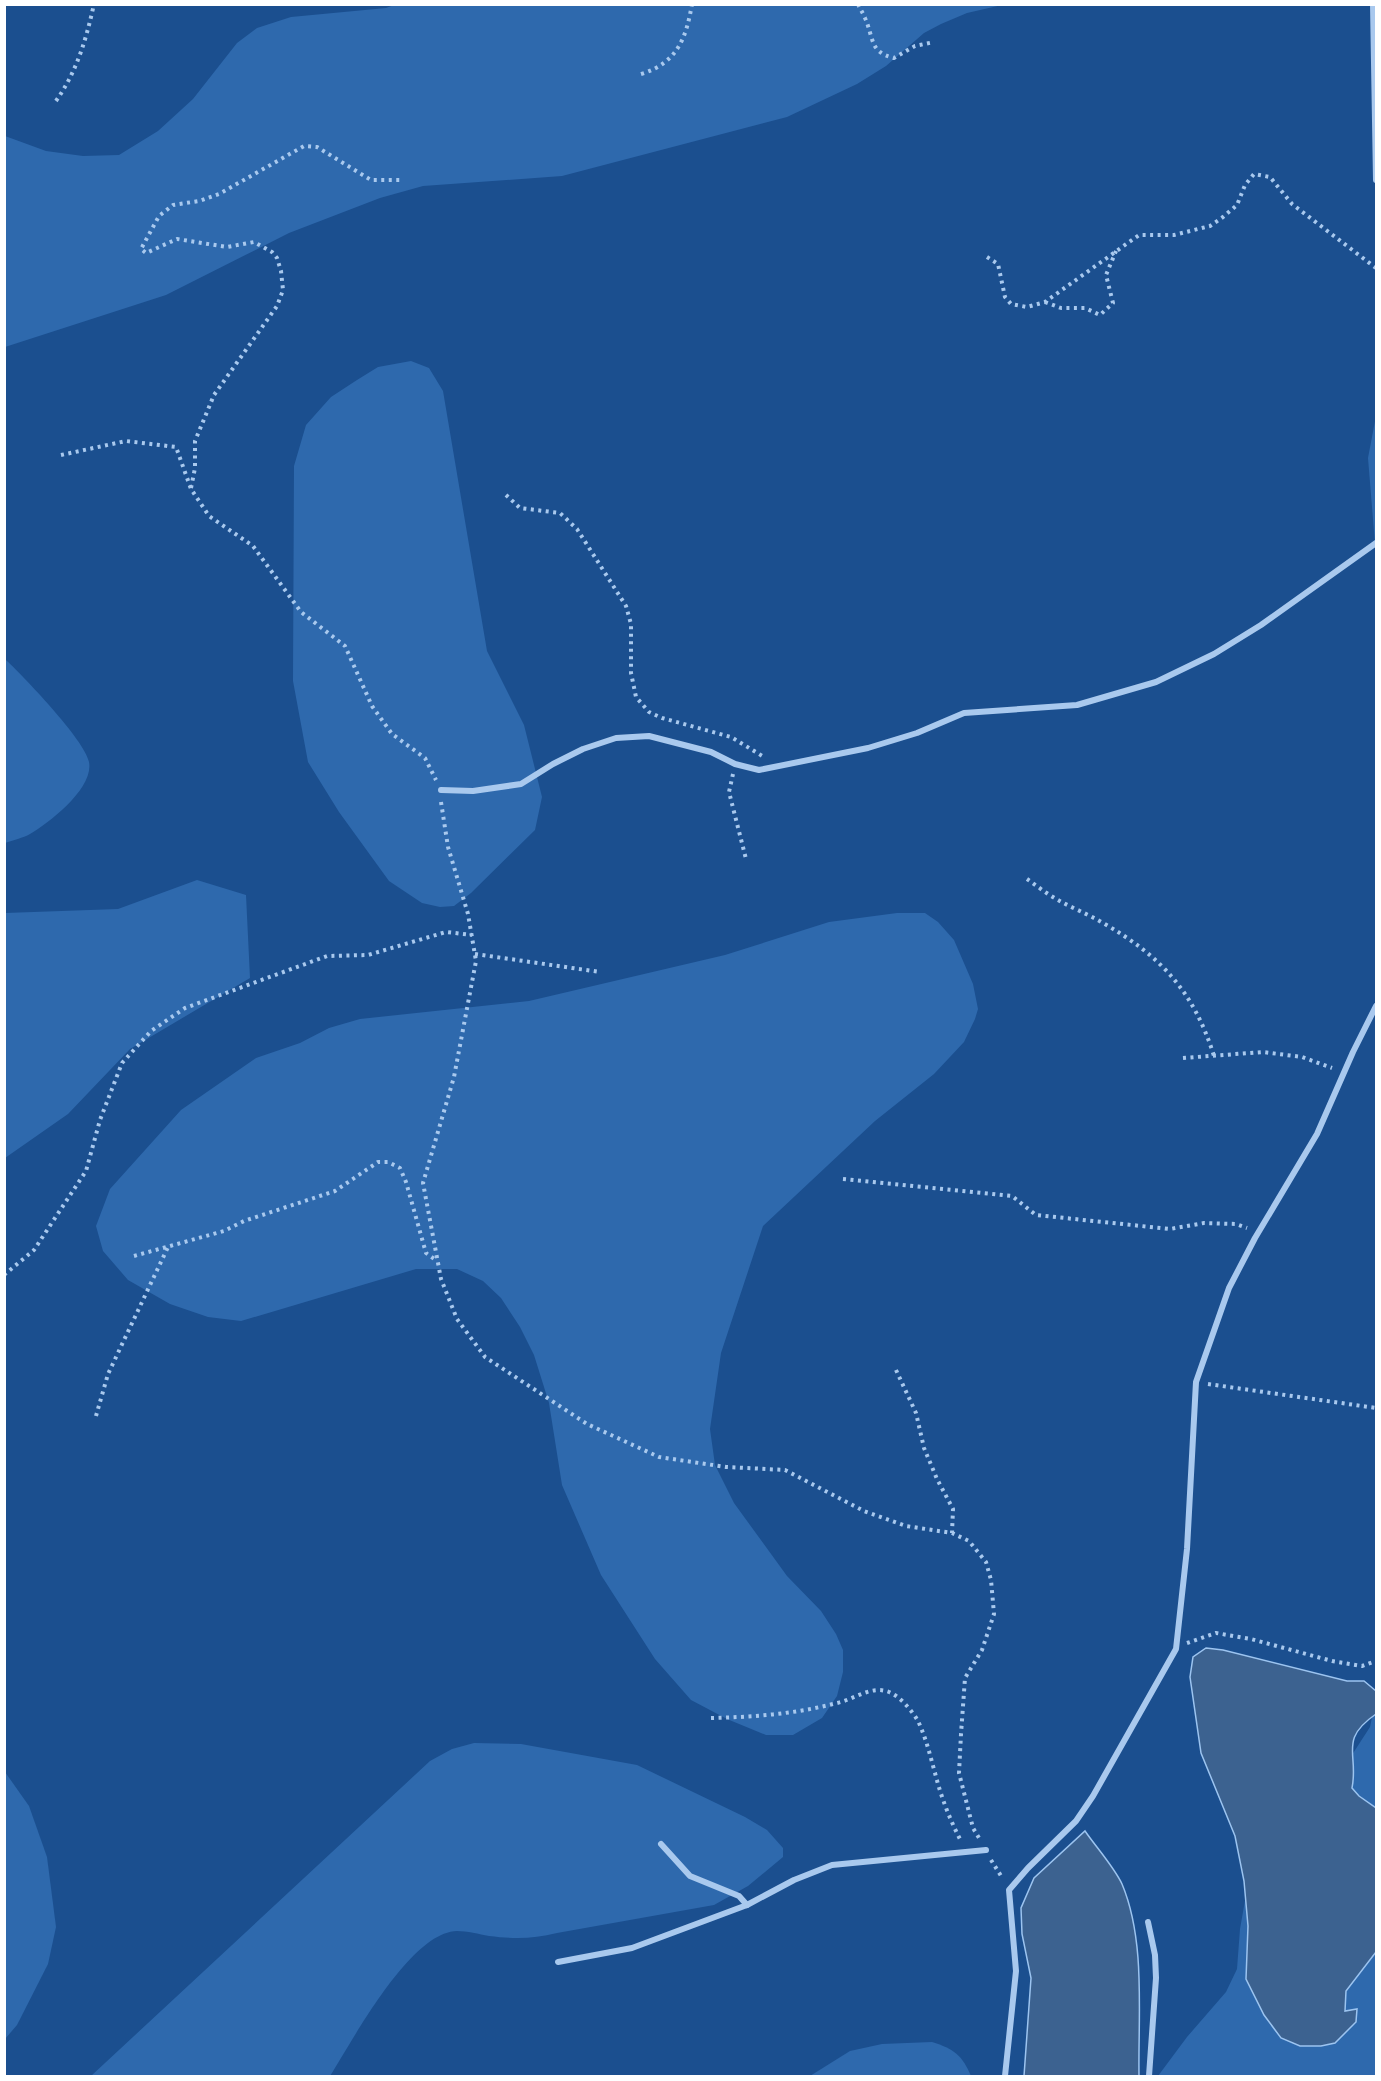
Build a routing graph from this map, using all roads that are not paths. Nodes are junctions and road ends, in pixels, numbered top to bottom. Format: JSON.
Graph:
{"nodes":[{"id":1,"x":1373,"y":4,"type":"edge"},
{"id":2,"x":1377,"y":180,"type":"edge"},
{"id":3,"x":1377,"y":543,"type":"edge"},
{"id":4,"x":441,"y":790,"type":"road end"},
{"id":5,"x":1377,"y":1006,"type":"edge"},
{"id":6,"x":661,"y":1844,"type":"dead end"},
{"id":7,"x":986,"y":1850,"type":"road end"},
{"id":8,"x":747,"y":1905,"type":"junction"},
{"id":9,"x":1148,"y":1922,"type":"dead end"},
{"id":10,"x":558,"y":1962,"type":"dead end"},
{"id":11,"x":1005,"y":2076,"type":"edge"},
{"id":12,"x":1149,"y":2076,"type":"edge"}],
"edges":[{"from":1,"to":2,"type":"street"},
{"from":3,"to":4,"type":"street"},
{"from":5,"to":11,"type":"street"},
{"from":6,"to":8,"type":"street"},
{"from":7,"to":8,"type":"street"},
{"from":8,"to":10,"type":"street"},
{"from":9,"to":12,"type":"street"}]}
